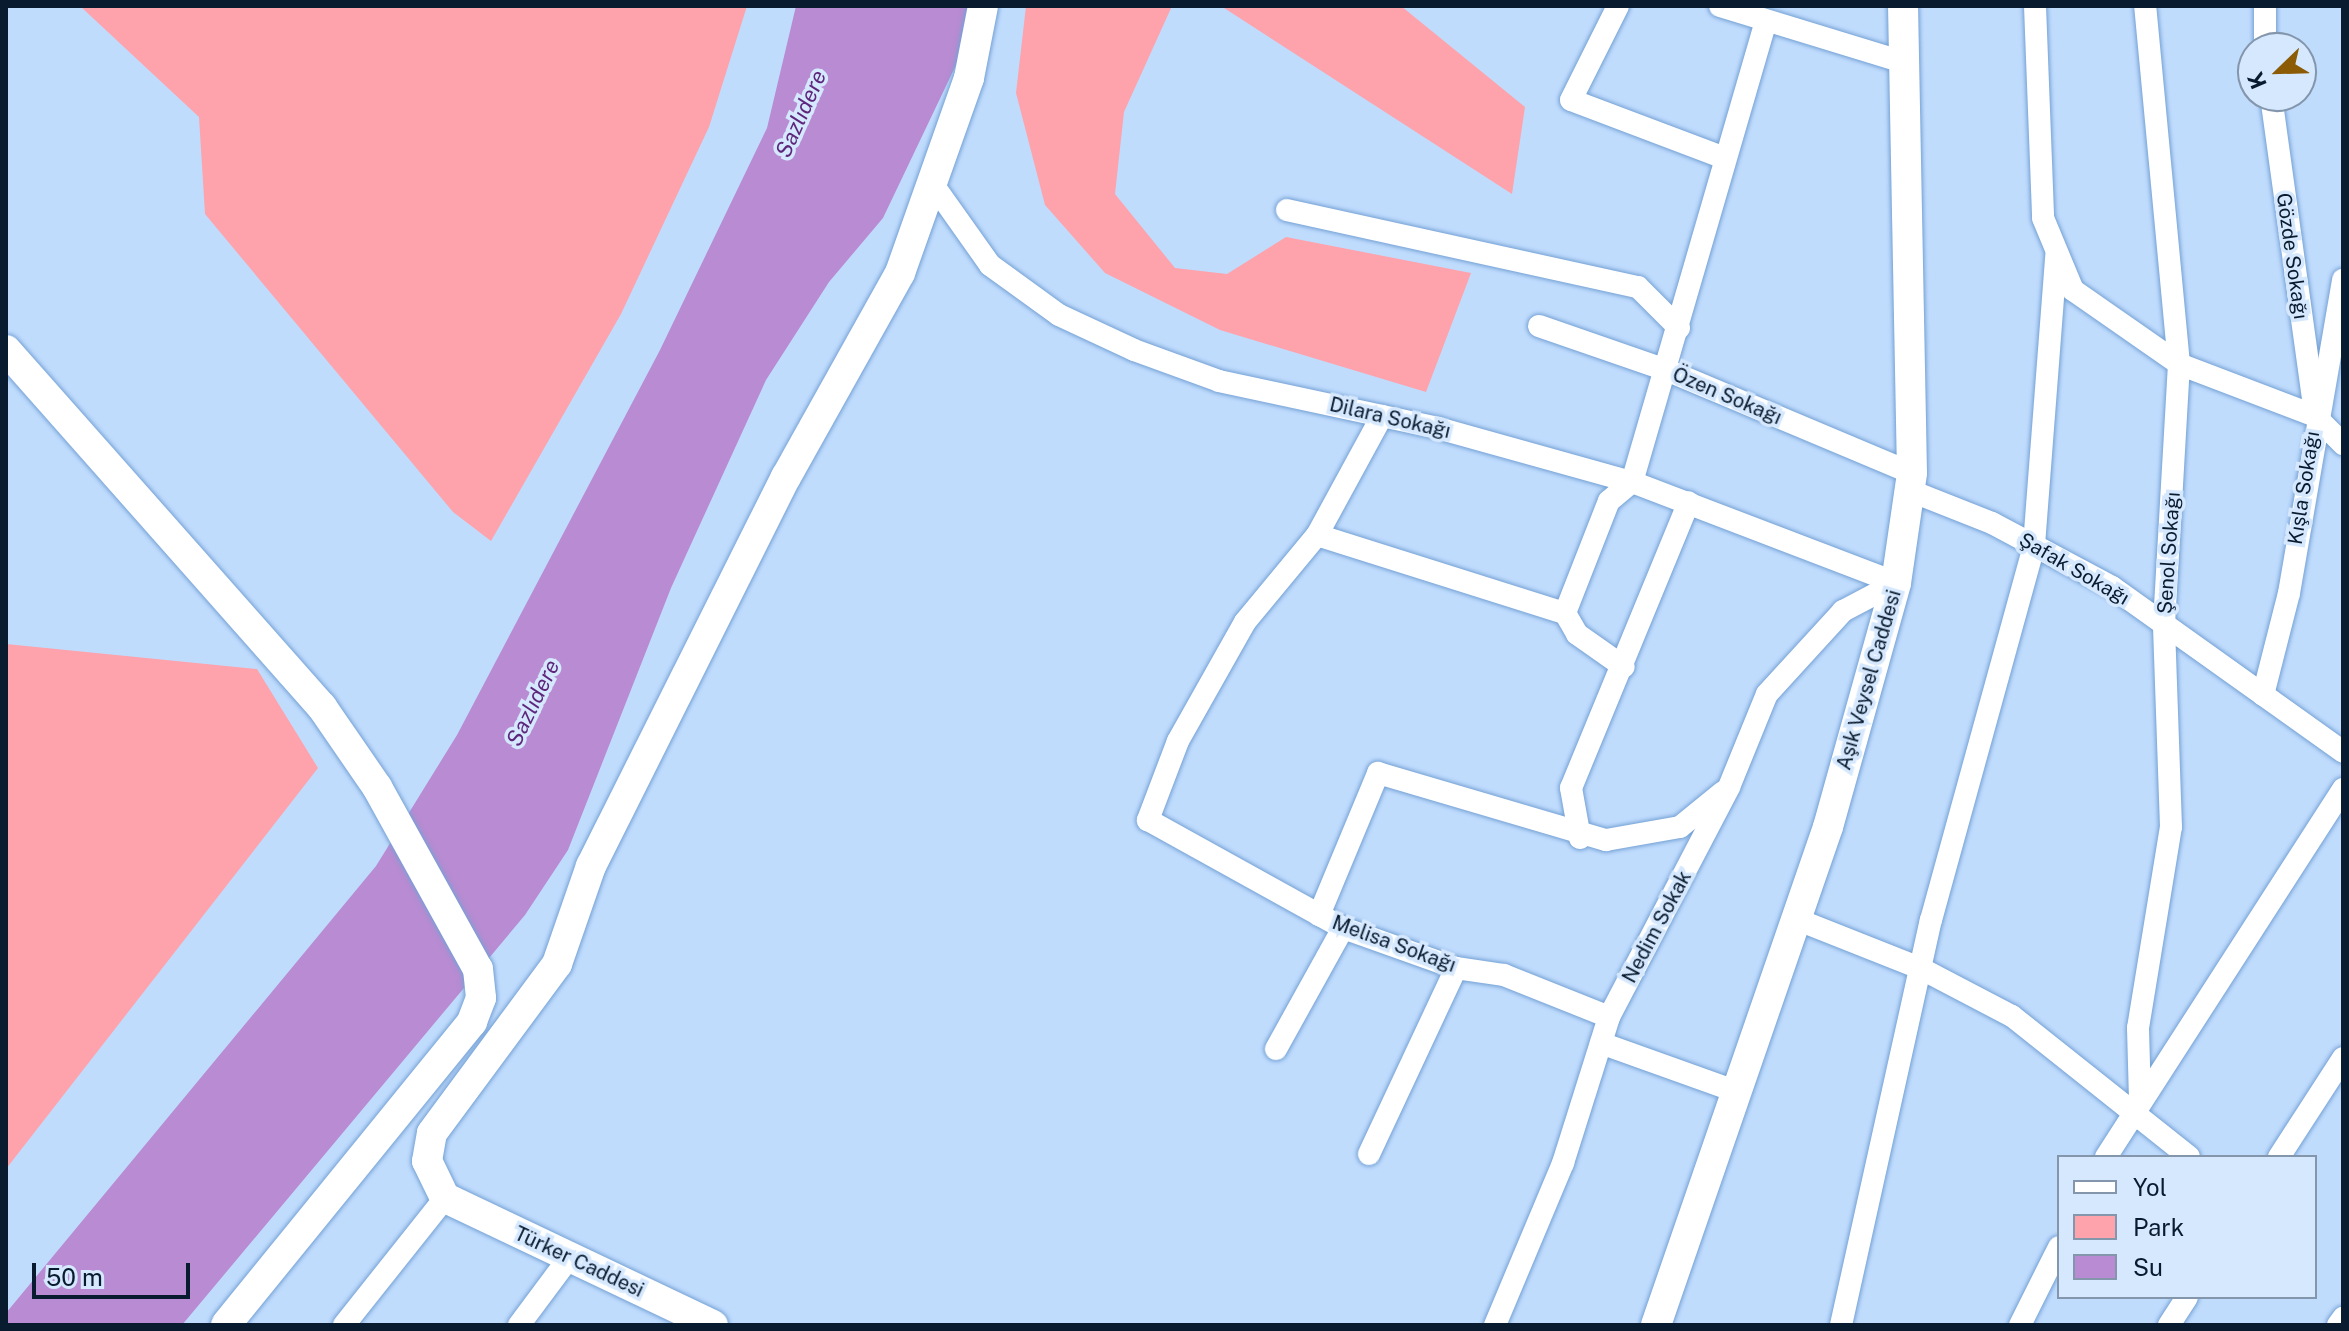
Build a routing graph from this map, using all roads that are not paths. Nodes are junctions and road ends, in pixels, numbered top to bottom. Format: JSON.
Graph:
{"nodes":[{"id":1,"x":983,"y":6,"type":"edge"},
{"id":2,"x":1618,"y":6,"type":"edge"},
{"id":3,"x":1720,"y":6,"type":"edge"},
{"id":4,"x":1903,"y":6,"type":"edge"},
{"id":5,"x":2035,"y":6,"type":"edge"},
{"id":6,"x":2145,"y":6,"type":"edge"},
{"id":7,"x":2265,"y":6,"type":"edge"},
{"id":8,"x":1766,"y":22,"type":"junction"},
{"id":9,"x":2265,"y":32,"type":"edge"},
{"id":10,"x":1906,"y":63,"type":"junction"},
{"id":11,"x":2273,"y":112,"type":"edge"},
{"id":12,"x":1722,"y":157,"type":"junction"},
{"id":13,"x":932,"y":183,"type":"junction"},
{"id":14,"x":1287,"y":210,"type":"dead end"},
{"id":15,"x":2056,"y":256,"type":"junction"},
{"id":16,"x":2343,"y":280,"type":"edge"},
{"id":17,"x":1539,"y":326,"type":"dead end"},
{"id":18,"x":1679,"y":328,"type":"junction"},
{"id":19,"x":6,"y":350,"type":"edge"},
{"id":20,"x":2179,"y":364,"type":"junction"},
{"id":21,"x":1669,"y":371,"type":"junction"},
{"id":22,"x":1382,"y":416,"type":"junction"},
{"id":23,"x":2315,"y":416,"type":"junction"},
{"id":24,"x":2343,"y":444,"type":"edge"},
{"id":25,"x":1632,"y":482,"type":"junction"},
{"id":26,"x":1911,"y":482,"type":"junction"},
{"id":27,"x":1689,"y":502,"type":"junction"},
{"id":28,"x":1317,"y":535,"type":"junction"},
{"id":29,"x":2034,"y":545,"type":"junction"},
{"id":30,"x":1896,"y":583,"type":"junction"},
{"id":31,"x":1565,"y":613,"type":"junction"},
{"id":32,"x":2164,"y":624,"type":"junction"},
{"id":33,"x":1624,"y":667,"type":"junction"},
{"id":34,"x":2263,"y":695,"type":"junction"},
{"id":35,"x":2343,"y":752,"type":"edge"},
{"id":36,"x":1729,"y":787,"type":"junction"},
{"id":37,"x":2343,"y":789,"type":"edge"},
{"id":38,"x":1580,"y":838,"type":"junction"},
{"id":39,"x":1319,"y":915,"type":"junction"},
{"id":40,"x":1796,"y":919,"type":"junction"},
{"id":41,"x":1343,"y":928,"type":"junction"},
{"id":42,"x":1456,"y":968,"type":"junction"},
{"id":43,"x":1920,"y":968,"type":"junction"},
{"id":44,"x":1609,"y":1017,"type":"junction"},
{"id":45,"x":1601,"y":1043,"type":"junction"},
{"id":46,"x":1276,"y":1049,"type":"dead end"},
{"id":47,"x":2343,"y":1058,"type":"edge"},
{"id":48,"x":1735,"y":1091,"type":"junction"},
{"id":49,"x":2135,"y":1106,"type":"junction"},
{"id":50,"x":1369,"y":1154,"type":"dead end"},
{"id":51,"x":2107,"y":1155,"type":"edge"},
{"id":52,"x":2187,"y":1155,"type":"edge"},
{"id":53,"x":2280,"y":1155,"type":"edge"},
{"id":54,"x":445,"y":1198,"type":"junction"},
{"id":55,"x":2057,"y":1251,"type":"edge"},
{"id":56,"x":569,"y":1258,"type":"junction"},
{"id":57,"x":2186,"y":1299,"type":"edge"},
{"id":58,"x":2343,"y":1318,"type":"edge"},
{"id":59,"x":695,"y":1321,"type":"edge"},
{"id":60,"x":226,"y":1325,"type":"edge"},
{"id":61,"x":344,"y":1325,"type":"edge"},
{"id":62,"x":519,"y":1325,"type":"edge"},
{"id":63,"x":1495,"y":1325,"type":"edge"},
{"id":64,"x":1656,"y":1325,"type":"edge"},
{"id":65,"x":1841,"y":1325,"type":"edge"},
{"id":66,"x":2020,"y":1325,"type":"edge"},
{"id":67,"x":2169,"y":1325,"type":"edge"},
{"id":68,"x":2338,"y":1325,"type":"edge"}],
"edges":[{"from":1,"to":13,"type":"street"},
{"from":2,"to":12,"type":"street"},
{"from":3,"to":8,"type":"street"},
{"from":4,"to":10,"type":"street","name":"Aşık Veysel Caddesi"},
{"from":5,"to":15,"type":"street"},
{"from":6,"to":20,"type":"street","name":"Şenol Sokağı"},
{"from":7,"to":9,"type":"street"},
{"from":8,"to":10,"type":"street"},
{"from":8,"to":12,"type":"street"},
{"from":10,"to":26,"type":"street","name":"Aşık Veysel Caddesi"},
{"from":11,"to":23,"type":"street","name":"Gözde Sokağı"},
{"from":12,"to":18,"type":"street"},
{"from":13,"to":22,"type":"street","name":"Dilara Sokağı"},
{"from":13,"to":54,"type":"street"},
{"from":14,"to":18,"type":"street"},
{"from":15,"to":20,"type":"street"},
{"from":15,"to":29,"type":"street"},
{"from":16,"to":23,"type":"street","name":"Kışla Sokağı"},
{"from":17,"to":21,"type":"street","name":"Özen Sokağı"},
{"from":18,"to":21,"type":"street"},
{"from":19,"to":60,"type":"street"},
{"from":20,"to":23,"type":"street"},
{"from":20,"to":32,"type":"street","name":"Şenol Sokağı"},
{"from":21,"to":25,"type":"street"},
{"from":21,"to":26,"type":"street","name":"Özen Sokağı"},
{"from":22,"to":25,"type":"street","name":"Dilara Sokağı"},
{"from":22,"to":28,"type":"street"},
{"from":23,"to":24,"type":"street"},
{"from":23,"to":34,"type":"street","name":"Kışla Sokağı"},
{"from":25,"to":27,"type":"street","name":"Dilara Sokağı"},
{"from":25,"to":31,"type":"street"},
{"from":26,"to":29,"type":"street","name":"Şafak Sokağı"},
{"from":26,"to":30,"type":"street","name":"Aşık Veysel Caddesi"},
{"from":27,"to":30,"type":"street","name":"Dilara Sokağı"},
{"from":27,"to":33,"type":"street"},
{"from":28,"to":31,"type":"street"},
{"from":28,"to":39,"type":"street","name":"Melisa Sokağı"},
{"from":29,"to":32,"type":"street","name":"Şafak Sokağı"},
{"from":29,"to":43,"type":"street"},
{"from":30,"to":36,"type":"street","name":"Nedim Sokak"},
{"from":30,"to":40,"type":"street","name":"Aşık Veysel Caddesi"},
{"from":31,"to":33,"type":"street"},
{"from":32,"to":34,"type":"street","name":"Şafak Sokağı"},
{"from":32,"to":49,"type":"street","name":"Şenol Sokağı"},
{"from":33,"to":38,"type":"street"},
{"from":34,"to":35,"type":"street","name":"Şafak Sokağı"},
{"from":36,"to":38,"type":"street"},
{"from":36,"to":44,"type":"street","name":"Nedim Sokak"},
{"from":37,"to":49,"type":"street"},
{"from":38,"to":39,"type":"street"},
{"from":39,"to":41,"type":"street","name":"Melisa Sokağı"},
{"from":40,"to":43,"type":"street"},
{"from":40,"to":48,"type":"street","name":"Aşık Veysel Caddesi"},
{"from":41,"to":42,"type":"street","name":"Melisa Sokağı"},
{"from":41,"to":46,"type":"street"},
{"from":42,"to":44,"type":"street","name":"Melisa Sokağı"},
{"from":42,"to":50,"type":"street"},
{"from":43,"to":49,"type":"street"},
{"from":43,"to":65,"type":"street"},
{"from":44,"to":45,"type":"street","name":"Nedim Sokak"},
{"from":45,"to":48,"type":"street"},
{"from":45,"to":63,"type":"street","name":"Nedim Sokak"},
{"from":47,"to":53,"type":"street"},
{"from":48,"to":64,"type":"street","name":"Aşık Veysel Caddesi"},
{"from":49,"to":51,"type":"street"},
{"from":49,"to":52,"type":"street"},
{"from":54,"to":56,"type":"street","name":"Türker Caddesi"},
{"from":54,"to":61,"type":"street"},
{"from":55,"to":66,"type":"street"},
{"from":56,"to":59,"type":"street","name":"Türker Caddesi"},
{"from":56,"to":62,"type":"street"},
{"from":57,"to":67,"type":"street"},
{"from":58,"to":68,"type":"street"}]}
